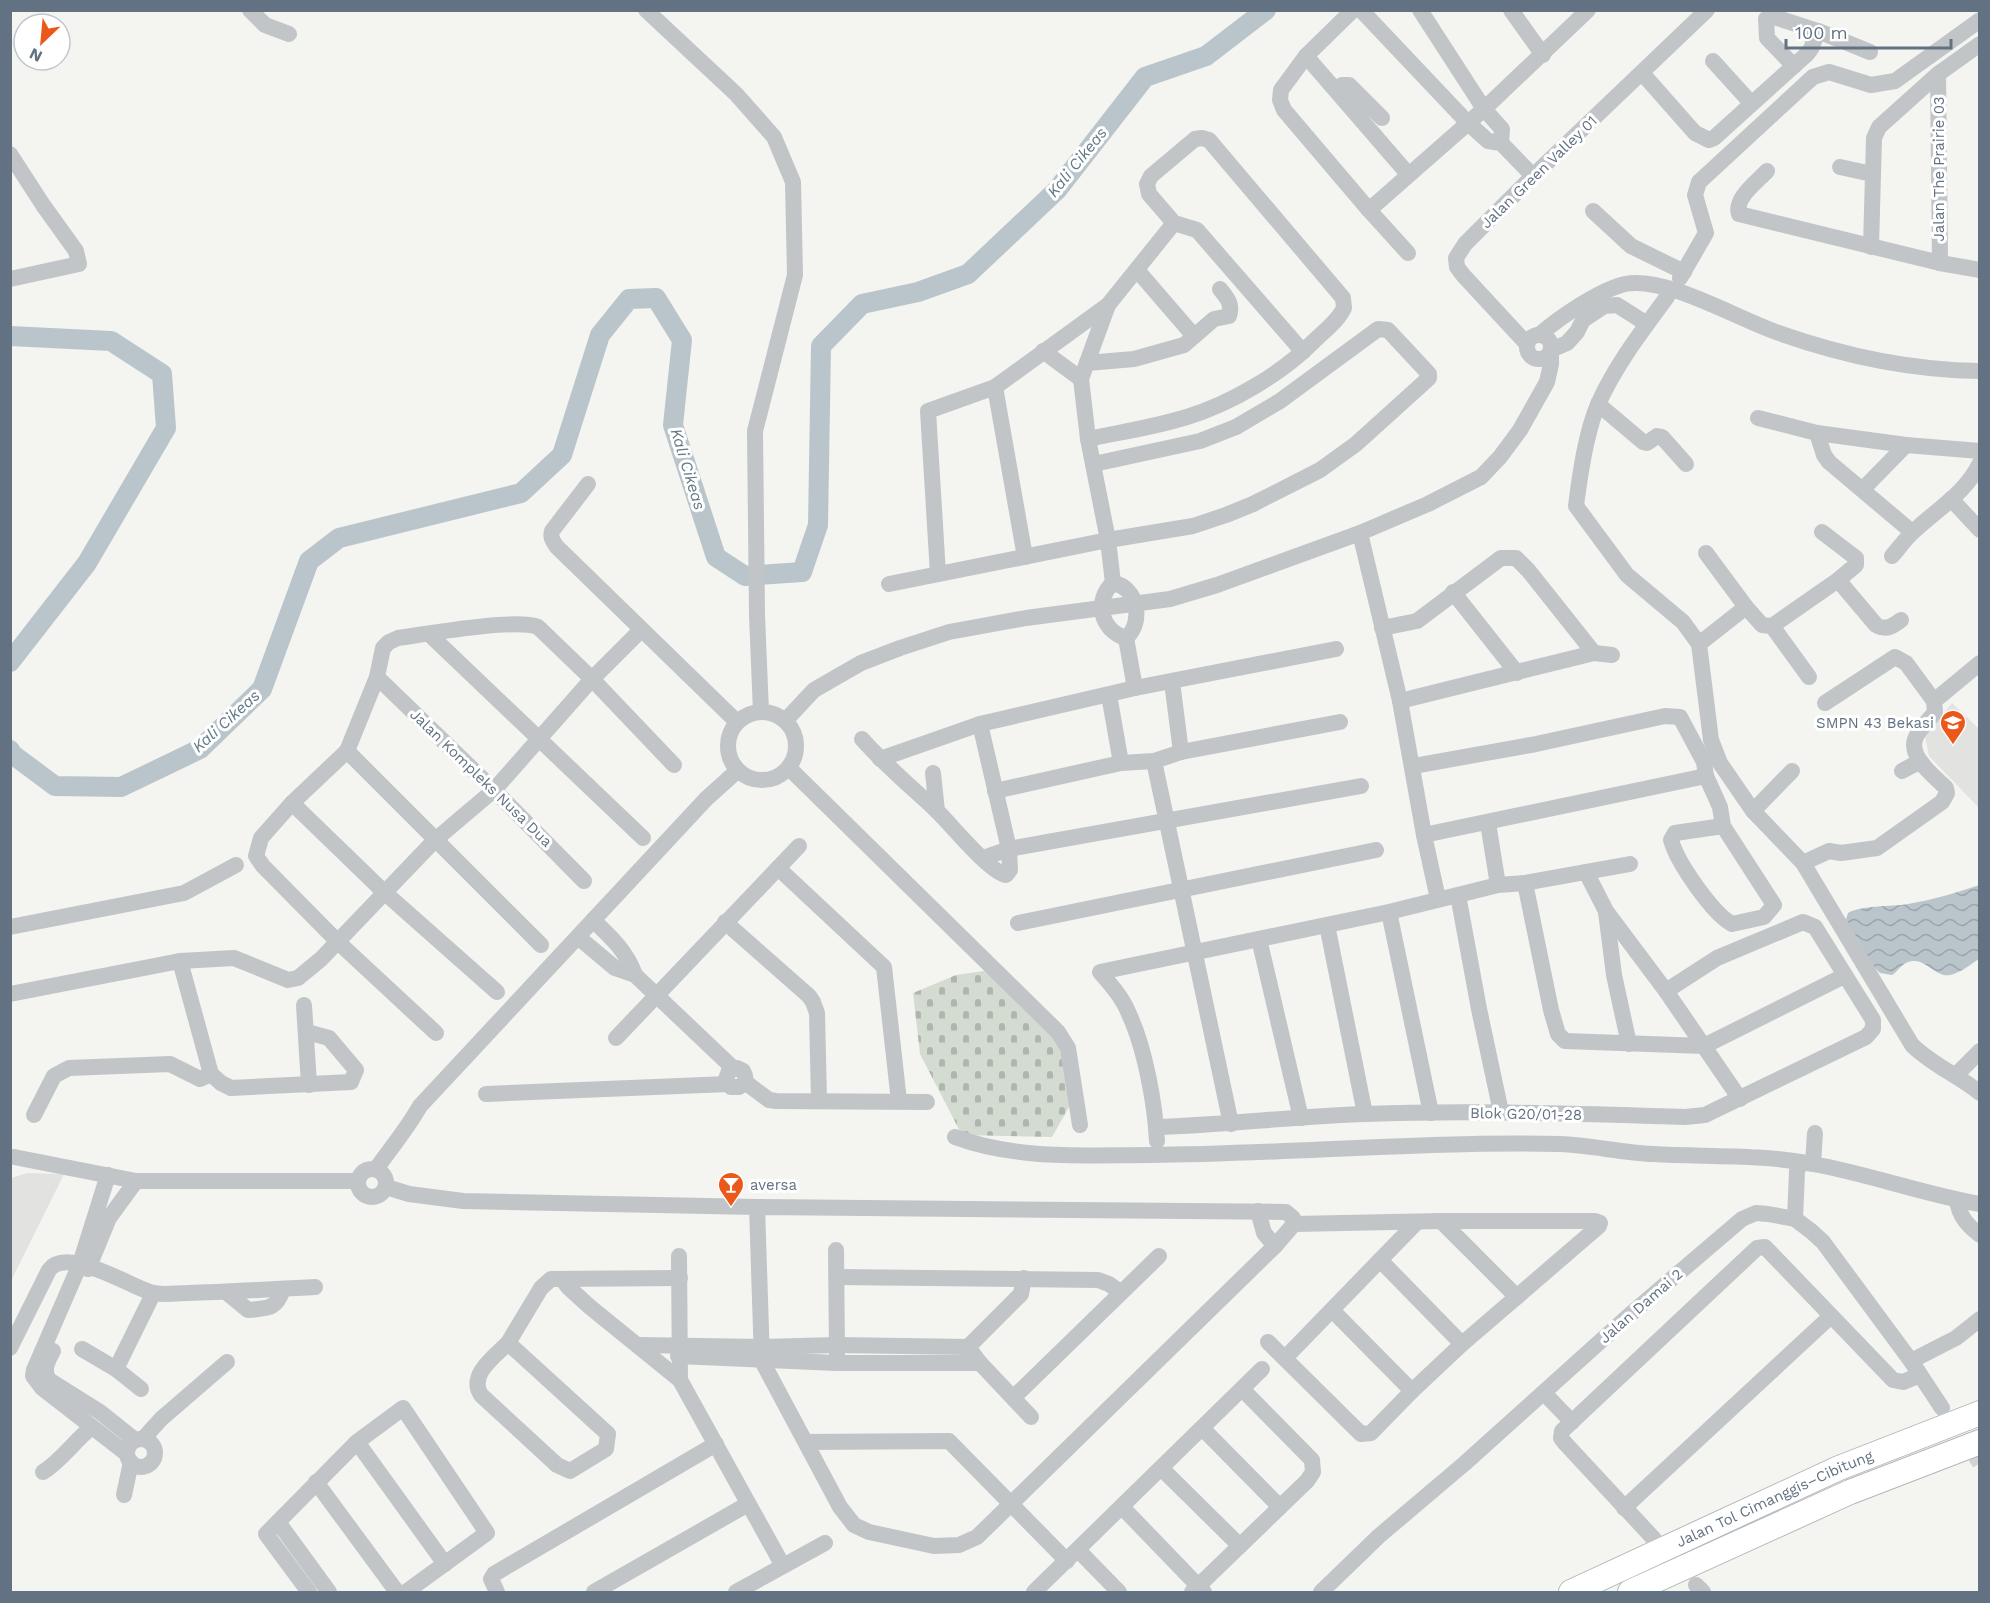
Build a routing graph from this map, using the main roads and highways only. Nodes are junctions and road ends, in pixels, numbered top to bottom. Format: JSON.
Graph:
{"nodes":[{"id":1,"x":1980,"y":1413,"type":"edge"},
{"id":2,"x":1980,"y":1442,"type":"edge"},
{"id":3,"x":1571,"y":1593,"type":"edge"},
{"id":4,"x":1630,"y":1593,"type":"edge"}],
"edges":[{"from":1,"to":3,"type":"highway","name":"Jalan Tol Cimanggis–Cibitung"},
{"from":2,"to":4,"type":"highway","name":"Jalan Tol Cimanggis–Cibitung"}]}
